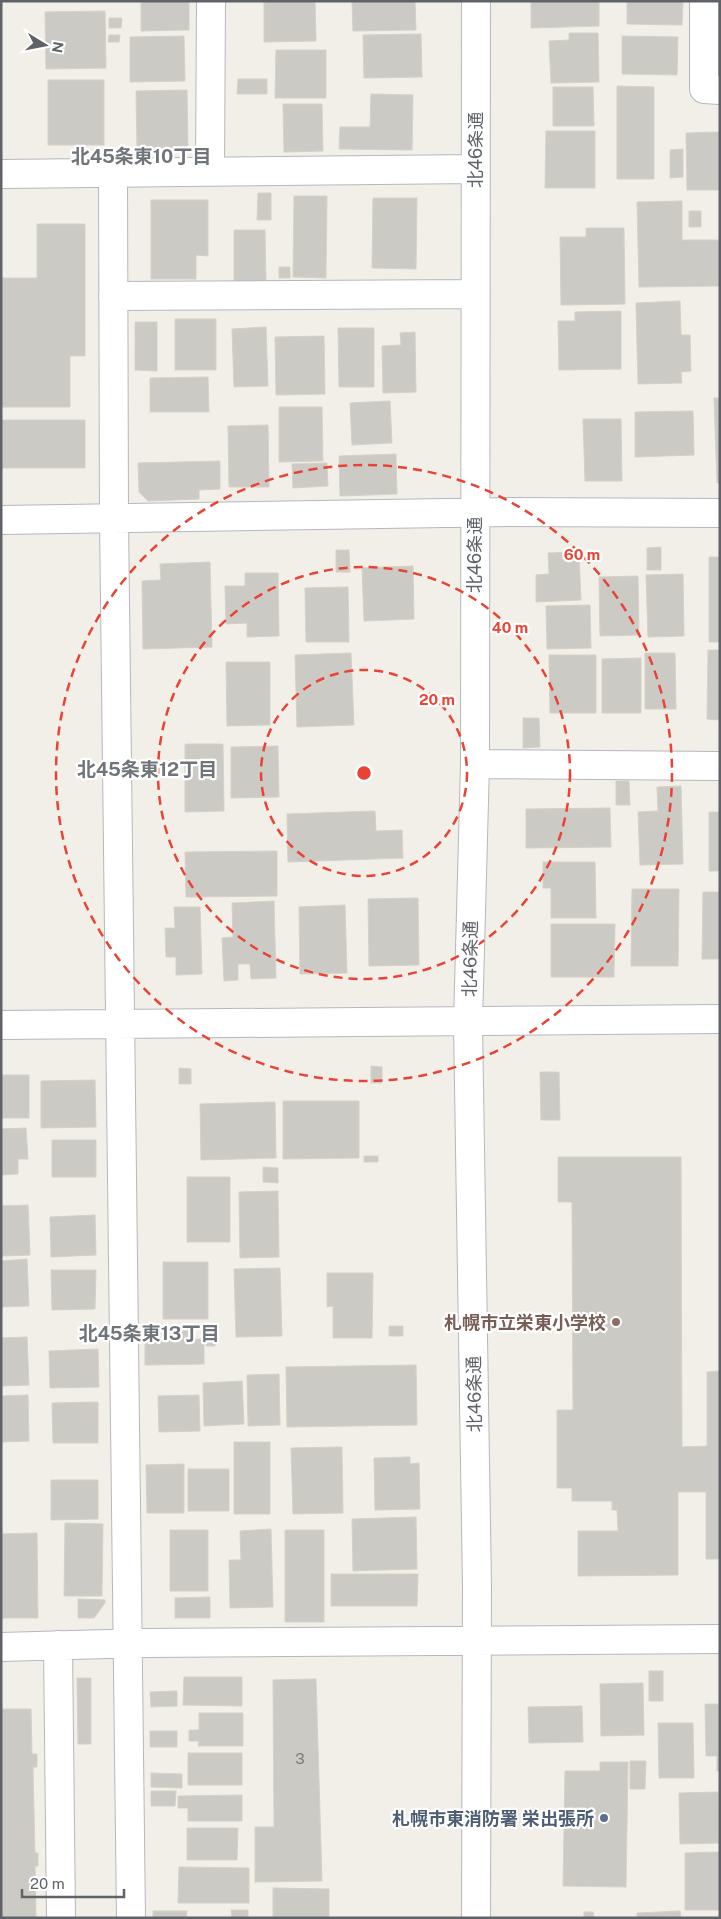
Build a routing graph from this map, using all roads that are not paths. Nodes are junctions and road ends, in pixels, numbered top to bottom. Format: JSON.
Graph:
{"nodes":[{"id":1,"x":210,"y":1,"type":"edge"},
{"id":2,"x":476,"y":1,"type":"edge"},
{"id":3,"x":704,"y":1,"type":"edge"},
{"id":4,"x":720,"y":90,"type":"edge"},
{"id":5,"x":475,"y":169,"type":"junction"},
{"id":6,"x":210,"y":171,"type":"junction"},
{"id":7,"x":112,"y":173,"type":"junction"},
{"id":8,"x":1,"y":174,"type":"edge"},
{"id":9,"x":475,"y":294,"type":"junction"},
{"id":10,"x":114,"y":296,"type":"junction"},
{"id":11,"x":474,"y":513,"type":"junction"},
{"id":12,"x":720,"y":513,"type":"edge"},
{"id":13,"x":114,"y":518,"type":"junction"},
{"id":14,"x":1,"y":520,"type":"edge"},
{"id":15,"x":475,"y":764,"type":"junction"},
{"id":16,"x":720,"y":766,"type":"edge"},
{"id":17,"x":720,"y":1019,"type":"edge"},
{"id":18,"x":120,"y":1023,"type":"junction"},
{"id":19,"x":468,"y":1023,"type":"junction"},
{"id":20,"x":1,"y":1025,"type":"edge"},
{"id":21,"x":720,"y":1639,"type":"edge"},
{"id":22,"x":476,"y":1641,"type":"junction"},
{"id":23,"x":128,"y":1644,"type":"junction"},
{"id":24,"x":58,"y":1645,"type":"junction"},
{"id":25,"x":1,"y":1647,"type":"edge"},
{"id":26,"x":61,"y":1918,"type":"edge"},
{"id":27,"x":130,"y":1918,"type":"edge"},
{"id":28,"x":476,"y":1918,"type":"edge"}],
"edges":[{"from":1,"to":6,"type":"street"},
{"from":2,"to":5,"type":"street","name":"北46条通"},
{"from":3,"to":4,"type":"street"},
{"from":5,"to":6,"type":"street"},
{"from":5,"to":9,"type":"street","name":"北46条通"},
{"from":6,"to":7,"type":"street"},
{"from":7,"to":8,"type":"street"},
{"from":7,"to":10,"type":"street"},
{"from":9,"to":10,"type":"street"},
{"from":9,"to":11,"type":"street","name":"北46条通"},
{"from":10,"to":13,"type":"street"},
{"from":11,"to":12,"type":"street"},
{"from":11,"to":13,"type":"street"},
{"from":11,"to":15,"type":"street","name":"北46条通"},
{"from":13,"to":14,"type":"street"},
{"from":13,"to":18,"type":"street"},
{"from":15,"to":16,"type":"street"},
{"from":15,"to":19,"type":"street","name":"北46条通"},
{"from":17,"to":19,"type":"street"},
{"from":18,"to":19,"type":"street"},
{"from":18,"to":20,"type":"street"},
{"from":18,"to":23,"type":"street"},
{"from":19,"to":22,"type":"street","name":"北46条通"},
{"from":21,"to":22,"type":"street"},
{"from":22,"to":23,"type":"street"},
{"from":22,"to":28,"type":"street","name":"北46条通"},
{"from":23,"to":24,"type":"street"},
{"from":23,"to":27,"type":"street"},
{"from":24,"to":25,"type":"street"},
{"from":24,"to":26,"type":"street"}]}
